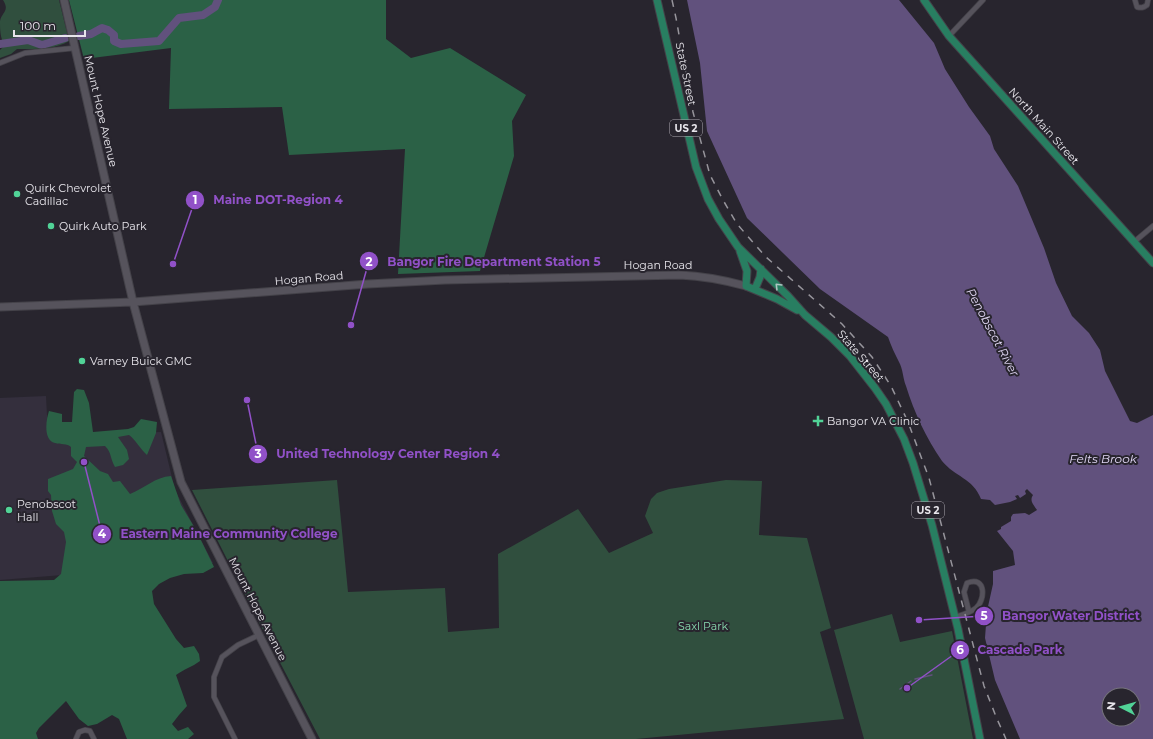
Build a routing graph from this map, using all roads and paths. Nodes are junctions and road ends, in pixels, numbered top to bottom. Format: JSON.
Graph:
{"nodes":[{"id":1,"x":64,"y":0,"type":"edge"},
{"id":2,"x":657,"y":0,"type":"edge"},
{"id":3,"x":924,"y":0,"type":"edge"},
{"id":4,"x":983,"y":0,"type":"edge"},
{"id":5,"x":1135,"y":0,"type":"edge"},
{"id":6,"x":1148,"y":0,"type":"edge"},
{"id":7,"x":949,"y":36,"type":"junction"},
{"id":8,"x":76,"y":48,"type":"junction"},
{"id":9,"x":0,"y":63,"type":"edge"},
{"id":10,"x":1153,"y":226,"type":"edge"},
{"id":11,"x":1134,"y":242,"type":"junction"},
{"id":12,"x":738,"y":247,"type":"junction"},
{"id":13,"x":1153,"y":262,"type":"edge"},
{"id":14,"x":760,"y":269,"type":"junction"},
{"id":15,"x":746,"y":286,"type":"junction"},
{"id":16,"x":755,"y":289,"type":"junction"},
{"id":17,"x":133,"y":302,"type":"junction"},
{"id":18,"x":0,"y":307,"type":"edge"},
{"id":19,"x":805,"y":315,"type":"junction"},
{"id":20,"x":969,"y":612,"type":"junction"},
{"id":21,"x":955,"y":617,"type":"junction"},
{"id":22,"x":259,"y":635,"type":"junction"},
{"id":23,"x":76,"y":739,"type":"edge"},
{"id":24,"x":94,"y":739,"type":"edge"},
{"id":25,"x":235,"y":739,"type":"edge"},
{"id":26,"x":312,"y":739,"type":"edge"},
{"id":27,"x":980,"y":739,"type":"edge"}],
"edges":[{"from":1,"to":8,"type":"street","name":"Mount Hope Avenue"},
{"from":2,"to":12,"type":"main road","name":"State Street","number":"US 2"},
{"from":3,"to":7,"type":"main road","name":"North Main Street"},
{"from":4,"to":7,"type":"street"},
{"from":5,"to":6,"type":"street"},
{"from":7,"to":11,"type":"main road","name":"North Main Street"},
{"from":8,"to":9,"type":"street"},
{"from":8,"to":17,"type":"street","name":"Mount Hope Avenue"},
{"from":10,"to":11,"type":"street"},
{"from":11,"to":13,"type":"main road","name":"North Main Street"},
{"from":12,"to":14,"type":"main road","name":"State Street","number":"US 2"},
{"from":12,"to":15,"type":"main road"},
{"from":14,"to":16,"type":"main road"},
{"from":19,"to":14,"type":"main road","name":"State Street","number":"US 2","one_way":true},
{"from":15,"to":16,"type":"main road","name":"Hogan Road"},
{"from":15,"to":17,"type":"street","name":"Hogan Road"},
{"from":16,"to":19,"type":"main road","name":"Hogan Road"},
{"from":17,"to":18,"type":"street","name":"Hogan Road"},
{"from":17,"to":22,"type":"street","name":"Mount Hope Avenue"},
{"from":19,"to":21,"type":"main road","name":"State Street","number":"US 2"},
{"from":20,"to":20,"type":"street"},
{"from":20,"to":21,"type":"street"},
{"from":21,"to":27,"type":"main road","name":"State Street","number":"US 2"},
{"from":22,"to":25,"type":"street"},
{"from":22,"to":26,"type":"street","name":"Mount Hope Avenue"},
{"from":23,"to":24,"type":"street"}]}
